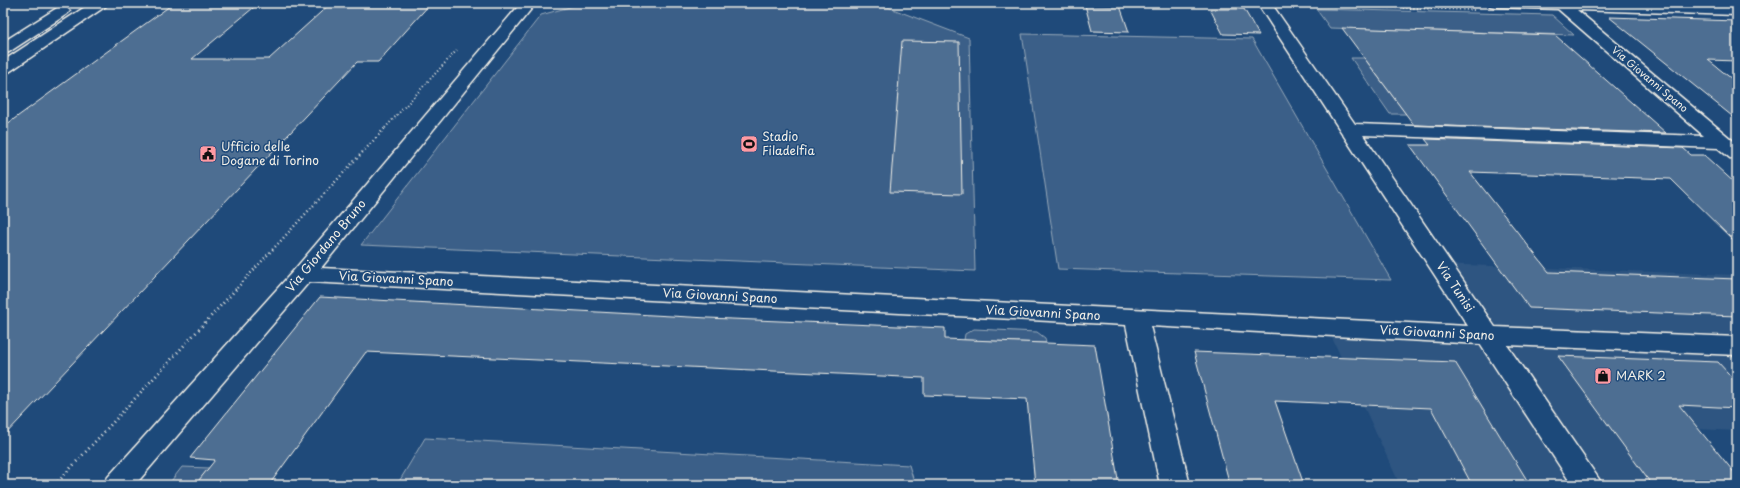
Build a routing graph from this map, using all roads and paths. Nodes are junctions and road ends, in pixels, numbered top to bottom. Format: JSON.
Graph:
{"nodes":[{"id":1,"x":75,"y":3,"type":"edge"},
{"id":2,"x":101,"y":3,"type":"edge"},
{"id":3,"x":529,"y":3,"type":"edge"},
{"id":4,"x":1264,"y":3,"type":"edge"},
{"id":5,"x":1495,"y":3,"type":"edge"},
{"id":6,"x":1562,"y":5,"type":"junction"},
{"id":7,"x":1728,"y":8,"type":"edge"},
{"id":8,"x":463,"y":43,"type":"dead end"},
{"id":9,"x":3,"y":49,"type":"edge"},
{"id":10,"x":3,"y":68,"type":"edge"},
{"id":11,"x":1348,"y":129,"type":"junction"},
{"id":12,"x":1723,"y":142,"type":"junction"},
{"id":13,"x":1737,"y":154,"type":"edge"},
{"id":14,"x":304,"y":274,"type":"junction"},
{"id":15,"x":1136,"y":317,"type":"junction"},
{"id":16,"x":1487,"y":336,"type":"junction"},
{"id":17,"x":1737,"y":346,"type":"edge"},
{"id":18,"x":55,"y":485,"type":"edge"},
{"id":19,"x":118,"y":485,"type":"edge"},
{"id":20,"x":1175,"y":485,"type":"edge"},
{"id":21,"x":1588,"y":485,"type":"edge"}],
"edges":[{"from":1,"to":9,"type":"street"},
{"from":2,"to":10,"type":"street"},
{"from":3,"to":14,"type":"street","name":"Via Giordano Bruno"},
{"from":4,"to":11,"type":"street","name":"Via Tunisi"},
{"from":5,"to":6,"type":"street"},
{"from":6,"to":7,"type":"street"},
{"from":6,"to":12,"type":"street","name":"Via Giovanni Spano"},
{"from":8,"to":18,"type":"path"},
{"from":11,"to":12,"type":"street"},
{"from":11,"to":16,"type":"street","name":"Via Tunisi"},
{"from":12,"to":13,"type":"street","name":"Via Giovanni Spano"},
{"from":14,"to":15,"type":"street","name":"Via Giovanni Spano"},
{"from":14,"to":19,"type":"street","name":"Via Giordano Bruno"},
{"from":15,"to":16,"type":"street","name":"Via Giovanni Spano"},
{"from":15,"to":20,"type":"street"},
{"from":16,"to":17,"type":"street","name":"Via Giovanni Spano"},
{"from":16,"to":21,"type":"street","name":"Via Tunisi"}]}
